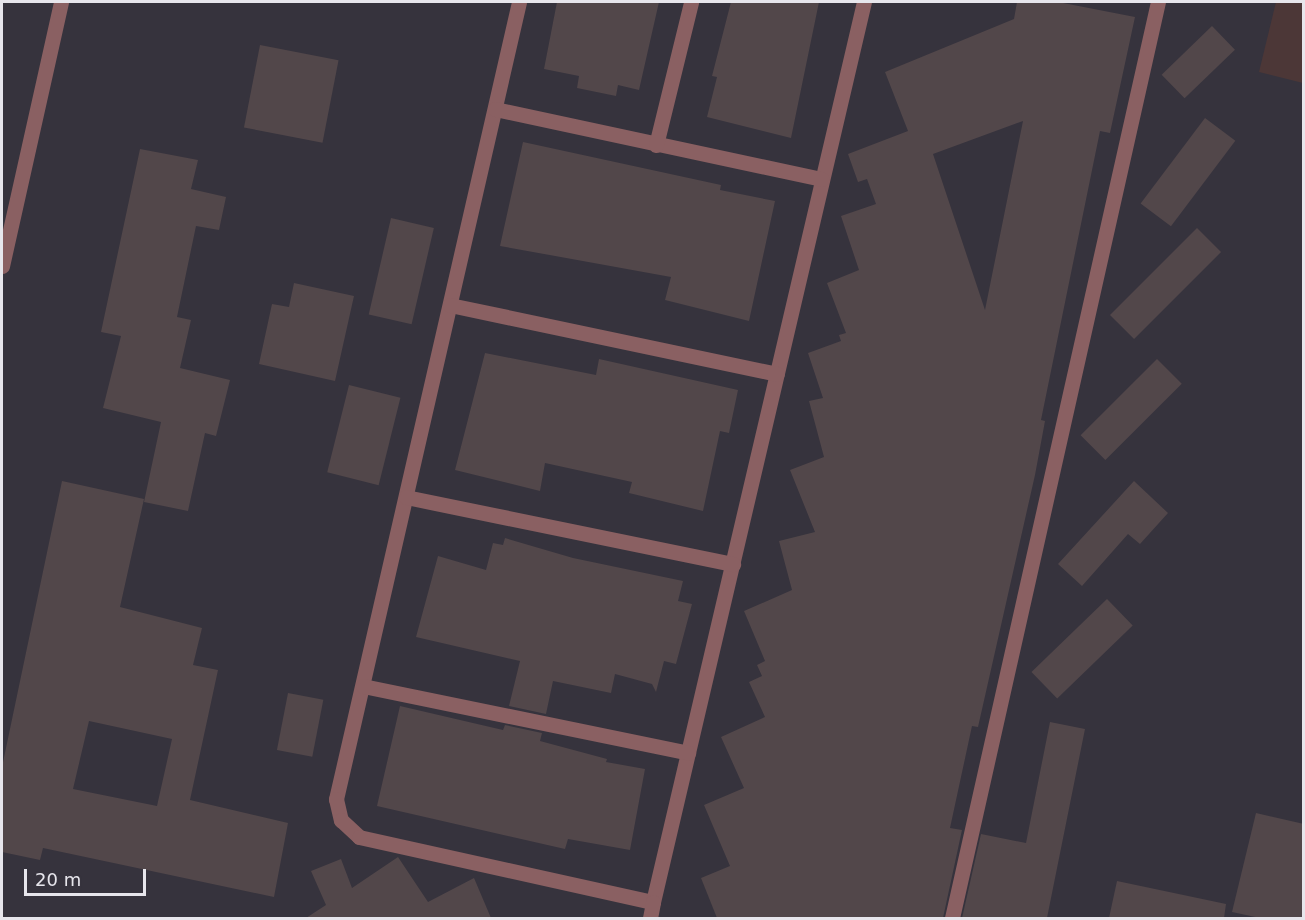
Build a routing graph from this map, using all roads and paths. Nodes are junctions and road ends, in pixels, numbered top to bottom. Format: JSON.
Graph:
{"nodes":[{"id":1,"x":62,"y":2,"type":"edge"},
{"id":2,"x":519,"y":2,"type":"edge"},
{"id":3,"x":691,"y":2,"type":"edge"},
{"id":4,"x":864,"y":2,"type":"edge"},
{"id":5,"x":1158,"y":2,"type":"edge"},
{"id":6,"x":495,"y":109,"type":"junction"},
{"id":7,"x":656,"y":145,"type":"junction"},
{"id":8,"x":822,"y":179,"type":"junction"},
{"id":9,"x":2,"y":262,"type":"edge"},
{"id":10,"x":450,"y":305,"type":"junction"},
{"id":11,"x":777,"y":374,"type":"junction"},
{"id":12,"x":405,"y":497,"type":"junction"},
{"id":13,"x":733,"y":564,"type":"junction"},
{"id":14,"x":363,"y":686,"type":"junction"},
{"id":15,"x":688,"y":753,"type":"junction"},
{"id":16,"x":654,"y":902,"type":"junction"},
{"id":17,"x":650,"y":918,"type":"edge"},
{"id":18,"x":952,"y":918,"type":"edge"}],
"edges":[{"from":1,"to":9,"type":"street"},
{"from":2,"to":6,"type":"street"},
{"from":3,"to":7,"type":"street"},
{"from":4,"to":8,"type":"street"},
{"from":5,"to":18,"type":"street"},
{"from":6,"to":7,"type":"street"},
{"from":6,"to":10,"type":"street"},
{"from":7,"to":8,"type":"street"},
{"from":8,"to":11,"type":"street"},
{"from":10,"to":11,"type":"street"},
{"from":10,"to":12,"type":"street"},
{"from":11,"to":13,"type":"street"},
{"from":12,"to":13,"type":"street"},
{"from":12,"to":14,"type":"street"},
{"from":13,"to":15,"type":"street"},
{"from":14,"to":15,"type":"street"},
{"from":14,"to":16,"type":"street"},
{"from":15,"to":16,"type":"street"},
{"from":16,"to":17,"type":"street"}]}
